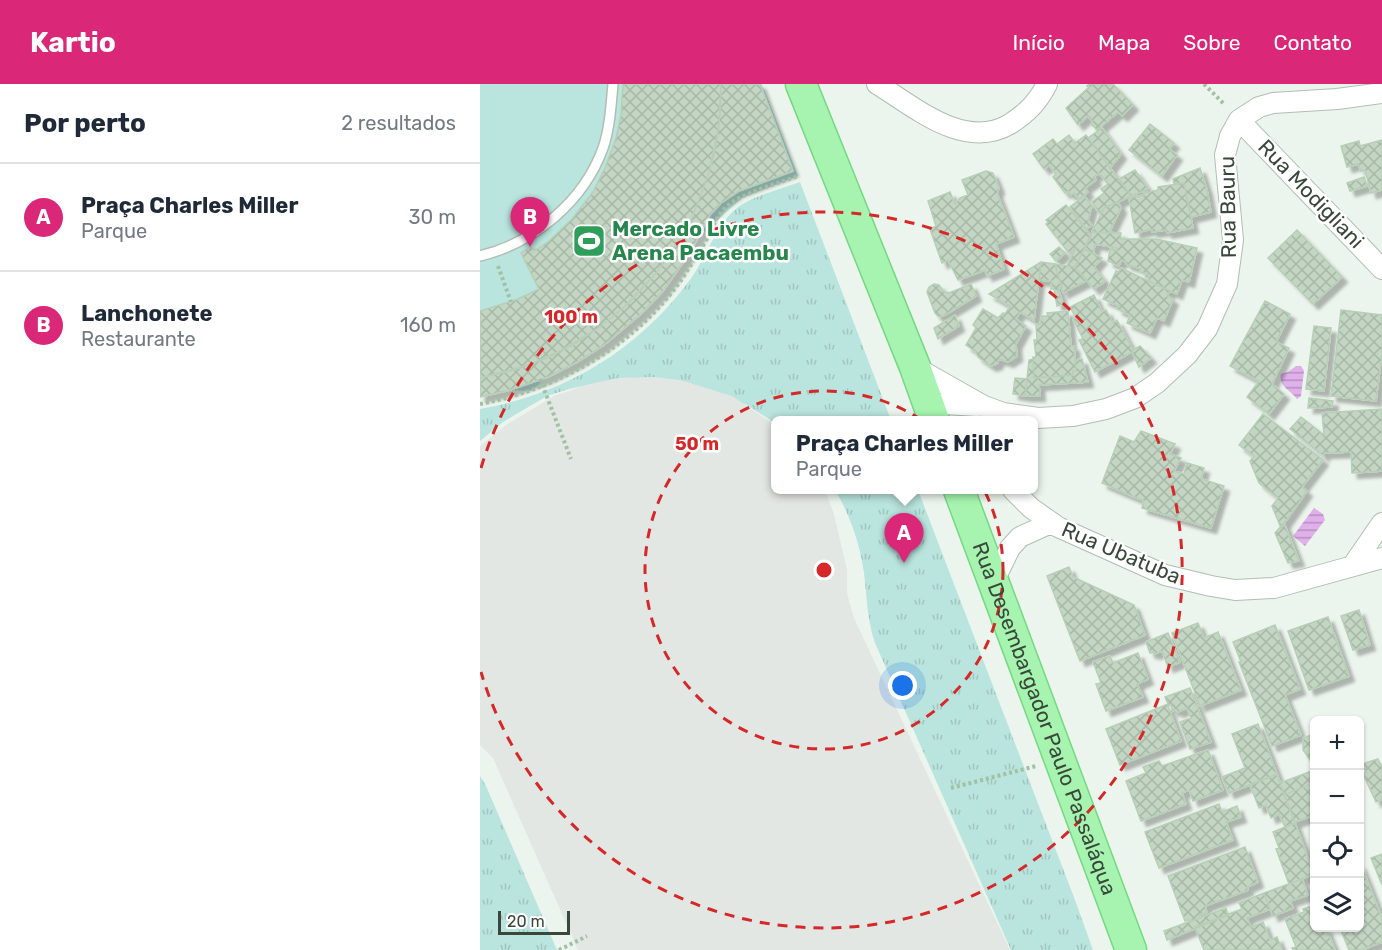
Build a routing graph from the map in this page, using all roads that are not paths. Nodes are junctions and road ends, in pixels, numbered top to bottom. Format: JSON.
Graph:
{"nodes":[{"id":1,"x":613,"y":84,"type":"edge"},
{"id":2,"x":801,"y":84,"type":"edge"},
{"id":3,"x":877,"y":84,"type":"edge"},
{"id":4,"x":1047,"y":84,"type":"edge"},
{"id":5,"x":1382,"y":93,"type":"edge"},
{"id":6,"x":1239,"y":120,"type":"junction"},
{"id":7,"x":480,"y":256,"type":"edge"},
{"id":8,"x":1382,"y":269,"type":"edge"},
{"id":9,"x":915,"y":368,"type":"junction"},
{"id":10,"x":931,"y":412,"type":"edge"},
{"id":11,"x":984,"y":413,"type":"edge"},
{"id":12,"x":1024,"y":416,"type":"edge"},
{"id":13,"x":1038,"y":418,"type":"edge"},
{"id":14,"x":961,"y":494,"type":"edge"},
{"id":15,"x":1018,"y":494,"type":"edge"},
{"id":16,"x":1051,"y":523,"type":"junction"},
{"id":17,"x":1382,"y":523,"type":"edge"},
{"id":18,"x":1382,"y":558,"type":"edge"},
{"id":19,"x":1353,"y":565,"type":"junction"},
{"id":20,"x":993,"y":583,"type":"junction"},
{"id":21,"x":1131,"y":950,"type":"edge"}],
"edges":[{"from":1,"to":7,"type":"lane"},
{"from":2,"to":9,"type":"main road"},
{"from":3,"to":4,"type":"street"},
{"from":5,"to":6,"type":"street"},
{"from":6,"to":8,"type":"street","name":"Rua Modigliani"},
{"from":6,"to":13,"type":"street","name":"Rua Bauru"},
{"from":9,"to":10,"type":"main road"},
{"from":9,"to":11,"type":"street","name":"Rua Bauru"},
{"from":10,"to":11,"type":"street","name":"Rua Bauru"},
{"from":11,"to":12,"type":"street","name":"Rua Bauru"},
{"from":14,"to":20,"type":"main road","name":"Rua Desembargador Paulo Passaláqua"},
{"from":15,"to":16,"type":"street","name":"Rua Ubatuba"},
{"from":16,"to":19,"type":"street","name":"Rua Ubatuba"},
{"from":16,"to":20,"type":"street","name":"Rua Ubatuba"},
{"from":17,"to":19,"type":"street"},
{"from":18,"to":19,"type":"street","name":"Rua Ubatuba"},
{"from":20,"to":21,"type":"main road","name":"Rua Desembargador Paulo Passaláqua"}]}
